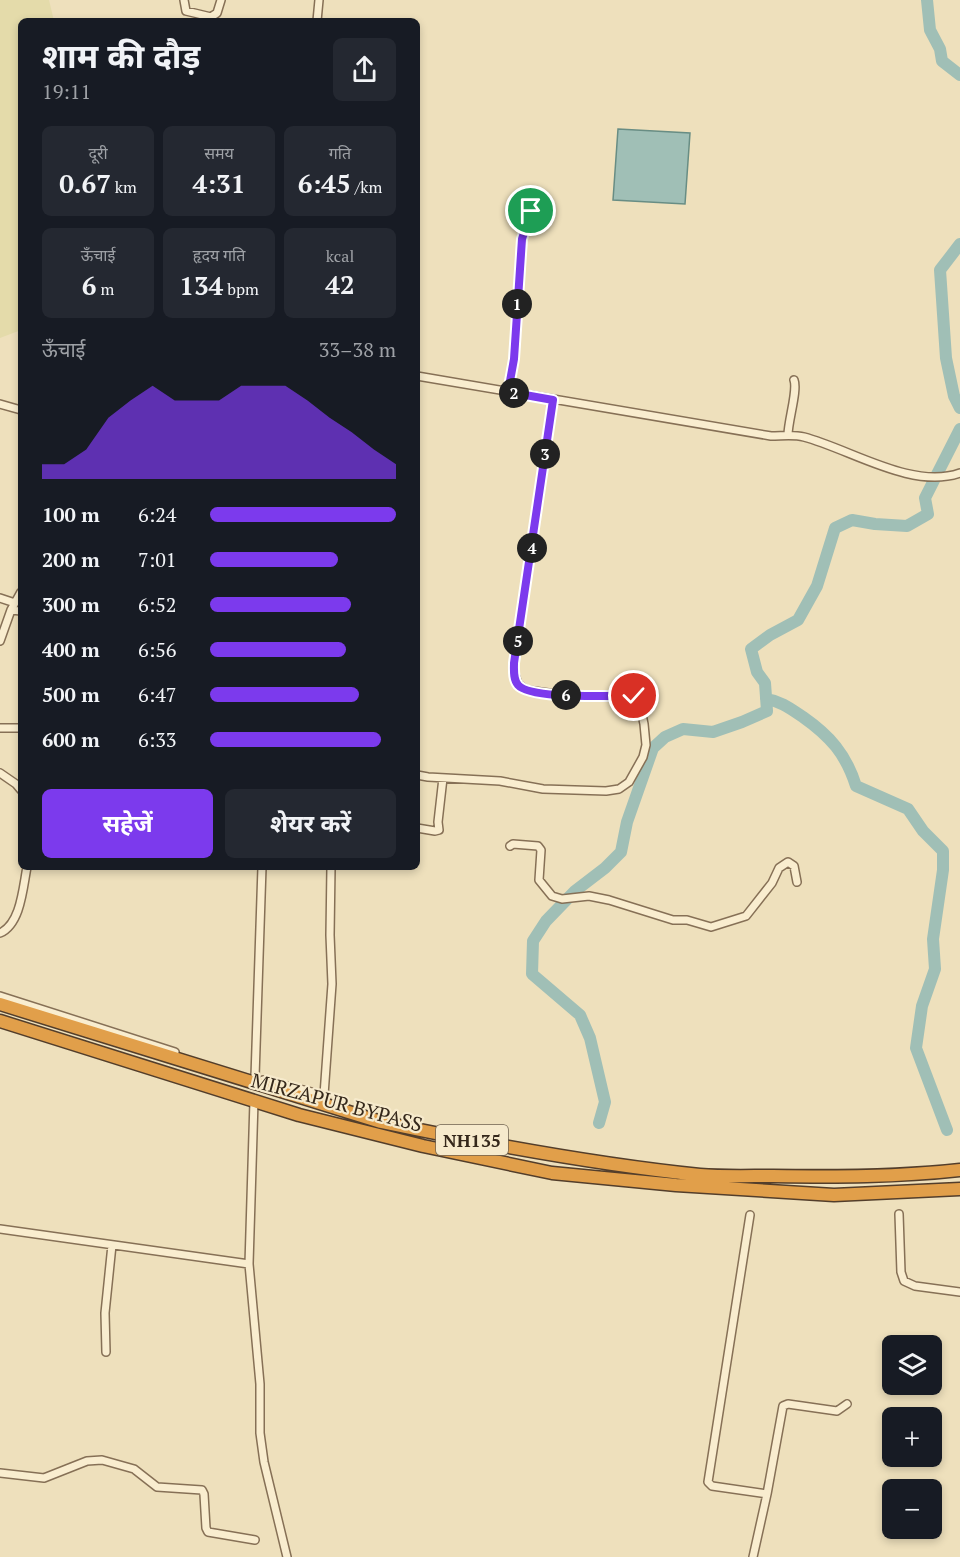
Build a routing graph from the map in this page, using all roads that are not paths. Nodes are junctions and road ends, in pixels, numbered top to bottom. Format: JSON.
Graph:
{"nodes":[{"id":1,"x":184,"y":0,"type":"edge"},
{"id":2,"x":221,"y":0,"type":"edge"},
{"id":3,"x":319,"y":0,"type":"edge"},
{"id":4,"x":317,"y":18,"type":"edge"},
{"id":5,"x":531,"y":211,"type":"dead end"},
{"id":6,"x":420,"y":377,"type":"edge"},
{"id":7,"x":794,"y":380,"type":"dead end"},
{"id":8,"x":508,"y":392,"type":"junction"},
{"id":9,"x":553,"y":400,"type":"junction"},
{"id":10,"x":0,"y":404,"type":"edge"},
{"id":11,"x":18,"y":409,"type":"edge"},
{"id":12,"x":788,"y":435,"type":"junction"},
{"id":13,"x":960,"y":473,"type":"edge"},
{"id":14,"x":18,"y":597,"type":"edge"},
{"id":15,"x":0,"y":598,"type":"edge"},
{"id":16,"x":13,"y":606,"type":"junction"},
{"id":17,"x":18,"y":609,"type":"edge"},
{"id":18,"x":0,"y":641,"type":"edge"},
{"id":19,"x":0,"y":728,"type":"edge"},
{"id":20,"x":18,"y":728,"type":"edge"},
{"id":21,"x":0,"y":773,"type":"edge"},
{"id":22,"x":420,"y":775,"type":"edge"},
{"id":23,"x":442,"y":778,"type":"junction"},
{"id":24,"x":18,"y":786,"type":"edge"},
{"id":25,"x":420,"y":828,"type":"edge"},
{"id":26,"x":510,"y":846,"type":"dead end"},
{"id":27,"x":26,"y":870,"type":"edge"},
{"id":28,"x":262,"y":870,"type":"edge"},
{"id":29,"x":331,"y":870,"type":"edge"},
{"id":30,"x":797,"y":882,"type":"dead end"},
{"id":31,"x":0,"y":933,"type":"edge"},
{"id":32,"x":0,"y":996,"type":"edge"},
{"id":33,"x":0,"y":1004,"type":"edge"},
{"id":34,"x":0,"y":1021,"type":"edge"},
{"id":35,"x":255,"y":1077,"type":"junction"},
{"id":36,"x":254,"y":1101,"type":"junction"},
{"id":37,"x":960,"y":1170,"type":"edge"},
{"id":38,"x":960,"y":1190,"type":"edge"},
{"id":39,"x":899,"y":1214,"type":"dead end"},
{"id":40,"x":750,"y":1215,"type":"dead end"},
{"id":41,"x":0,"y":1229,"type":"edge"},
{"id":42,"x":112,"y":1245,"type":"junction"},
{"id":43,"x":249,"y":1264,"type":"junction"},
{"id":44,"x":960,"y":1292,"type":"edge"},
{"id":45,"x":106,"y":1352,"type":"dead end"},
{"id":46,"x":847,"y":1404,"type":"dead end"},
{"id":47,"x":0,"y":1473,"type":"edge"},
{"id":48,"x":767,"y":1494,"type":"junction"},
{"id":49,"x":255,"y":1540,"type":"dead end"},
{"id":50,"x":287,"y":1557,"type":"edge"},
{"id":51,"x":753,"y":1557,"type":"edge"}],
"edges":[{"from":1,"to":2,"type":"street"},
{"from":3,"to":4,"type":"street"},
{"from":5,"to":8,"type":"street"},
{"from":6,"to":8,"type":"street"},
{"from":7,"to":12,"type":"street"},
{"from":8,"to":9,"type":"street"},
{"from":9,"to":12,"type":"street"},
{"from":9,"to":23,"type":"street"},
{"from":10,"to":11,"type":"street"},
{"from":12,"to":13,"type":"street"},
{"from":14,"to":16,"type":"street"},
{"from":15,"to":16,"type":"street"},
{"from":16,"to":17,"type":"street"},
{"from":16,"to":18,"type":"street"},
{"from":19,"to":20,"type":"street"},
{"from":21,"to":24,"type":"street"},
{"from":22,"to":23,"type":"street"},
{"from":23,"to":25,"type":"street"},
{"from":26,"to":30,"type":"street"},
{"from":27,"to":31,"type":"street"},
{"from":28,"to":35,"type":"street"},
{"from":29,"to":35,"type":"street"},
{"from":32,"to":35,"type":"street"},
{"from":33,"to":37,"type":"highway","number":"NH135"},
{"from":34,"to":36,"type":"highway","name":"MIRZAPUR BYPASS","number":"NH135"},
{"from":36,"to":38,"type":"highway","name":"MIRZAPUR BYPASS","number":"NH135"},
{"from":36,"to":43,"type":"street"},
{"from":39,"to":44,"type":"street"},
{"from":40,"to":48,"type":"street"},
{"from":41,"to":42,"type":"street"},
{"from":42,"to":43,"type":"street"},
{"from":42,"to":45,"type":"street"},
{"from":43,"to":50,"type":"street"},
{"from":46,"to":48,"type":"street"},
{"from":47,"to":49,"type":"street"},
{"from":48,"to":51,"type":"street"}]}
